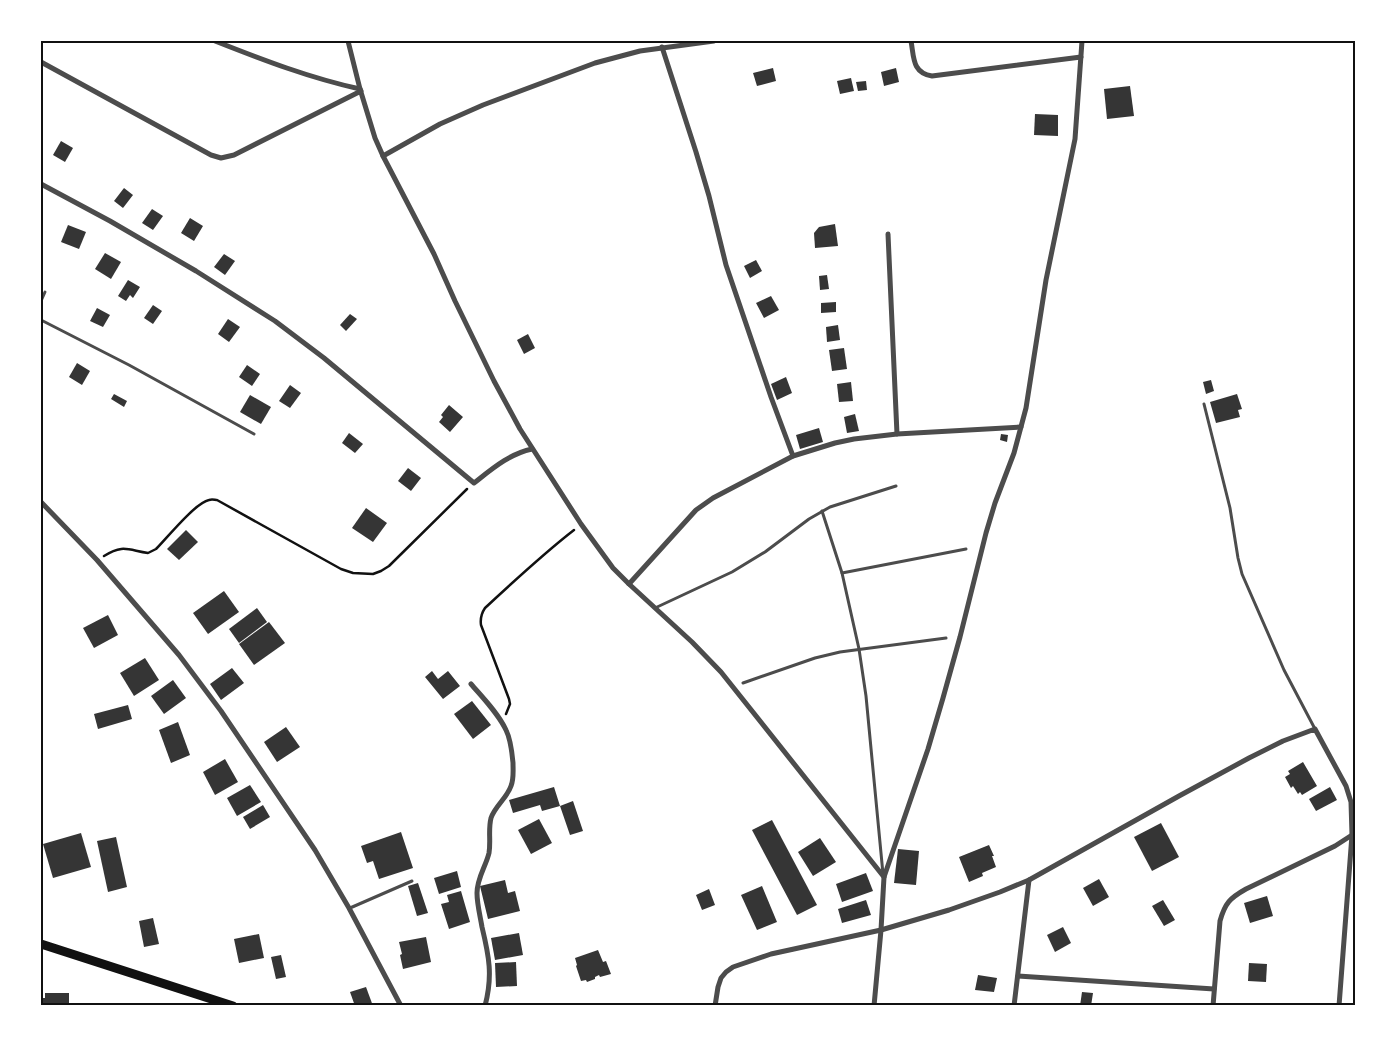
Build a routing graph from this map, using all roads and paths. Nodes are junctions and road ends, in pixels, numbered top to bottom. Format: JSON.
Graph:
{"nodes":[{"id":1,"x":215,"y":41,"type":"edge"},
{"id":2,"x":348,"y":41,"type":"edge"},
{"id":3,"x":714,"y":41,"type":"edge"},
{"id":4,"x":911,"y":41,"type":"edge"},
{"id":5,"x":1082,"y":41,"type":"edge"},
{"id":6,"x":662,"y":47,"type":"junction"},
{"id":7,"x":1081,"y":57,"type":"junction"},
{"id":8,"x":41,"y":62,"type":"edge"},
{"id":9,"x":360,"y":90,"type":"junction"},
{"id":10,"x":384,"y":156,"type":"junction"},
{"id":11,"x":41,"y":184,"type":"edge"},
{"id":12,"x":888,"y":234,"type":"dead end"},
{"id":13,"x":45,"y":292,"type":"dead end"},
{"id":14,"x":41,"y":301,"type":"edge"},
{"id":15,"x":41,"y":320,"type":"edge"},
{"id":16,"x":1204,"y":404,"type":"dead end"},
{"id":17,"x":1021,"y":427,"type":"junction"},
{"id":18,"x":254,"y":434,"type":"dead end"},
{"id":19,"x":897,"y":434,"type":"junction"},
{"id":20,"x":532,"y":449,"type":"junction"},
{"id":21,"x":793,"y":456,"type":"junction"},
{"id":22,"x":474,"y":483,"type":"junction"},
{"id":23,"x":896,"y":486,"type":"dead end"},
{"id":24,"x":41,"y":502,"type":"edge"},
{"id":25,"x":822,"y":511,"type":"junction"},
{"id":26,"x":581,"y":524,"type":"junction"},
{"id":27,"x":966,"y":549,"type":"dead end"},
{"id":28,"x":96,"y":560,"type":"junction"},
{"id":29,"x":842,"y":573,"type":"junction"},
{"id":30,"x":628,"y":584,"type":"junction"},
{"id":31,"x":655,"y":608,"type":"junction"},
{"id":32,"x":946,"y":638,"type":"dead end"},
{"id":33,"x":860,"y":649,"type":"junction"},
{"id":34,"x":743,"y":683,"type":"dead end"},
{"id":35,"x":471,"y":684,"type":"dead end"},
{"id":36,"x":502,"y":722,"type":"junction"},
{"id":37,"x":1314,"y":729,"type":"junction"},
{"id":38,"x":1354,"y":823,"type":"edge"},
{"id":39,"x":1352,"y":835,"type":"junction"},
{"id":40,"x":884,"y":877,"type":"junction"},
{"id":41,"x":1029,"y":880,"type":"junction"},
{"id":42,"x":412,"y":881,"type":"dead end"},
{"id":43,"x":349,"y":908,"type":"junction"},
{"id":44,"x":881,"y":930,"type":"junction"},
{"id":45,"x":41,"y":944,"type":"edge"},
{"id":46,"x":1018,"y":976,"type":"junction"},
{"id":47,"x":1214,"y":989,"type":"junction"},
{"id":48,"x":233,"y":1006,"type":"edge"},
{"id":49,"x":401,"y":1006,"type":"edge"},
{"id":50,"x":485,"y":1006,"type":"edge"},
{"id":51,"x":715,"y":1006,"type":"edge"},
{"id":52,"x":874,"y":1006,"type":"edge"},
{"id":53,"x":1014,"y":1006,"type":"edge"},
{"id":54,"x":1214,"y":1006,"type":"edge"},
{"id":55,"x":1339,"y":1006,"type":"edge"}],
"edges":[{"from":1,"to":9,"type":"street"},
{"from":2,"to":9,"type":"street"},
{"from":3,"to":6,"type":"street"},
{"from":4,"to":7,"type":"street"},
{"from":5,"to":7,"type":"street"},
{"from":6,"to":10,"type":"street"},
{"from":6,"to":21,"type":"street"},
{"from":7,"to":17,"type":"street"},
{"from":8,"to":9,"type":"street"},
{"from":9,"to":10,"type":"street"},
{"from":10,"to":20,"type":"street"},
{"from":11,"to":22,"type":"street"},
{"from":12,"to":19,"type":"street"},
{"from":13,"to":14,"type":"lane"},
{"from":15,"to":18,"type":"lane"},
{"from":16,"to":37,"type":"lane"},
{"from":17,"to":19,"type":"street"},
{"from":17,"to":40,"type":"street"},
{"from":19,"to":21,"type":"street"},
{"from":20,"to":22,"type":"street"},
{"from":20,"to":26,"type":"street"},
{"from":21,"to":30,"type":"street"},
{"from":22,"to":28,"type":"path"},
{"from":23,"to":25,"type":"lane"},
{"from":24,"to":28,"type":"street"},
{"from":25,"to":29,"type":"lane"},
{"from":25,"to":31,"type":"lane"},
{"from":26,"to":30,"type":"street"},
{"from":26,"to":36,"type":"path"},
{"from":27,"to":29,"type":"lane"},
{"from":28,"to":43,"type":"street"},
{"from":29,"to":33,"type":"lane"},
{"from":30,"to":31,"type":"street"},
{"from":31,"to":40,"type":"street"},
{"from":32,"to":33,"type":"lane"},
{"from":33,"to":34,"type":"lane"},
{"from":33,"to":40,"type":"lane"},
{"from":35,"to":36,"type":"street"},
{"from":36,"to":50,"type":"street"},
{"from":37,"to":38,"type":"street"},
{"from":37,"to":41,"type":"street"},
{"from":38,"to":39,"type":"street"},
{"from":39,"to":47,"type":"street"},
{"from":39,"to":55,"type":"street"},
{"from":40,"to":44,"type":"street"},
{"from":41,"to":44,"type":"street"},
{"from":41,"to":46,"type":"street"},
{"from":42,"to":43,"type":"lane"},
{"from":43,"to":49,"type":"street"},
{"from":44,"to":51,"type":"street"},
{"from":44,"to":52,"type":"street"},
{"from":45,"to":48,"type":"main road"},
{"from":46,"to":47,"type":"street"},
{"from":46,"to":53,"type":"street"},
{"from":47,"to":54,"type":"street"}]}
